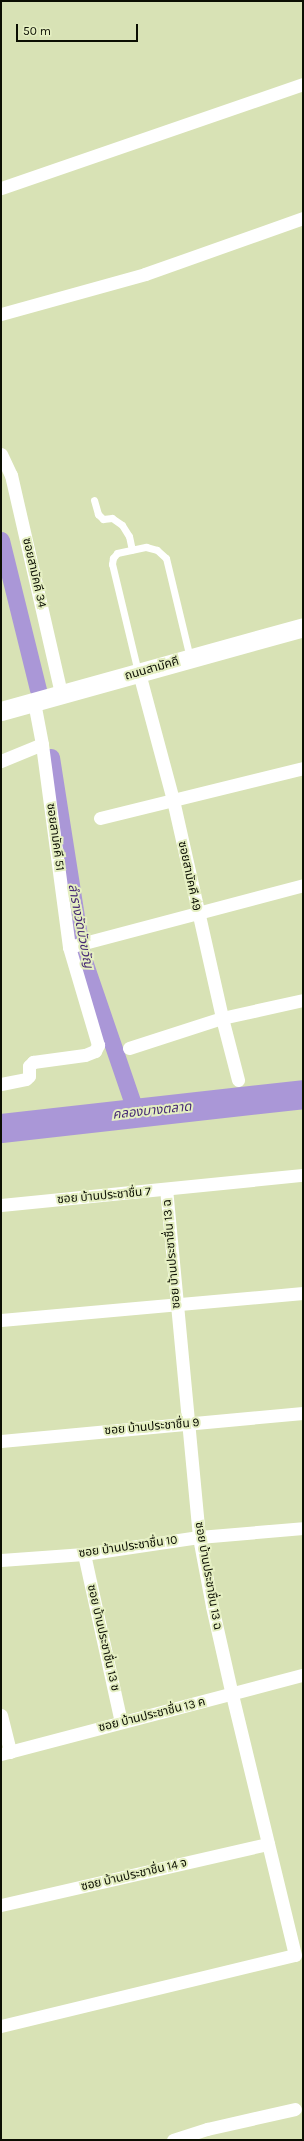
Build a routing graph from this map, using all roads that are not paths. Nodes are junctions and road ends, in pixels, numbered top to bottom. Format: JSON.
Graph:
{"nodes":[{"id":1,"x":303,"y":84,"type":"edge"},
{"id":2,"x":1,"y":188,"type":"edge"},
{"id":3,"x":303,"y":218,"type":"edge"},
{"id":4,"x":1,"y":314,"type":"edge"},
{"id":5,"x":1,"y":454,"type":"edge"},
{"id":6,"x":94,"y":500,"type":"dead end"},
{"id":7,"x":132,"y":550,"type":"junction"},
{"id":8,"x":303,"y":627,"type":"edge"},
{"id":9,"x":190,"y":658,"type":"junction"},
{"id":10,"x":138,"y":673,"type":"junction"},
{"id":11,"x":61,"y":694,"type":"junction"},
{"id":12,"x":34,"y":702,"type":"junction"},
{"id":13,"x":1,"y":711,"type":"edge"},
{"id":14,"x":42,"y":744,"type":"junction"},
{"id":15,"x":1,"y":761,"type":"edge"},
{"id":16,"x":303,"y":768,"type":"edge"},
{"id":17,"x":173,"y":800,"type":"junction"},
{"id":18,"x":100,"y":818,"type":"dead end"},
{"id":19,"x":303,"y":885,"type":"edge"},
{"id":20,"x":197,"y":912,"type":"junction"},
{"id":21,"x":71,"y":946,"type":"junction"},
{"id":22,"x":303,"y":1000,"type":"edge"},
{"id":23,"x":222,"y":1018,"type":"junction"},
{"id":24,"x":129,"y":1048,"type":"dead end"},
{"id":25,"x":238,"y":1080,"type":"dead end"},
{"id":26,"x":1,"y":1084,"type":"edge"},
{"id":27,"x":303,"y":1175,"type":"edge"},
{"id":28,"x":166,"y":1190,"type":"junction"},
{"id":29,"x":1,"y":1205,"type":"edge"},
{"id":30,"x":303,"y":1293,"type":"edge"},
{"id":31,"x":177,"y":1303,"type":"junction"},
{"id":32,"x":1,"y":1320,"type":"edge"},
{"id":33,"x":303,"y":1413,"type":"edge"},
{"id":34,"x":188,"y":1423,"type":"junction"},
{"id":35,"x":1,"y":1441,"type":"edge"},
{"id":36,"x":303,"y":1528,"type":"edge"},
{"id":37,"x":199,"y":1537,"type":"junction"},
{"id":38,"x":84,"y":1554,"type":"junction"},
{"id":39,"x":1,"y":1560,"type":"edge"},
{"id":40,"x":303,"y":1675,"type":"edge"},
{"id":41,"x":232,"y":1695,"type":"junction"},
{"id":42,"x":1,"y":1715,"type":"edge"},
{"id":43,"x":121,"y":1722,"type":"junction"},
{"id":44,"x":5,"y":1753,"type":"edge"},
{"id":45,"x":268,"y":1844,"type":"junction"},
{"id":46,"x":1,"y":1905,"type":"edge"},
{"id":47,"x":1,"y":2026,"type":"edge"},
{"id":48,"x":295,"y":2109,"type":"dead end"},
{"id":49,"x":173,"y":2140,"type":"edge"}],
"edges":[{"from":1,"to":2,"type":"street"},
{"from":3,"to":4,"type":"street"},
{"from":5,"to":11,"type":"street","name":"ซอยสามัคคี 34"},
{"from":6,"to":7,"type":"lane"},
{"from":7,"to":9,"type":"lane"},
{"from":7,"to":10,"type":"lane"},
{"from":8,"to":9,"type":"main road","name":"ถนนสามัคคี"},
{"from":9,"to":10,"type":"main road","name":"ถนนสามัคคี"},
{"from":10,"to":11,"type":"main road","name":"ถนนสามัคคี"},
{"from":10,"to":17,"type":"street","name":"ซอยสามัคคี 49"},
{"from":11,"to":12,"type":"main road","name":"ถนนสามัคคี"},
{"from":12,"to":13,"type":"main road","name":"ถนนสามัคคี"},
{"from":12,"to":14,"type":"street","name":"ซอยสามัคคี 51"},
{"from":14,"to":15,"type":"street"},
{"from":14,"to":21,"type":"street","name":"ซอยสามัคคี 51"},
{"from":16,"to":17,"type":"street"},
{"from":17,"to":18,"type":"street"},
{"from":17,"to":20,"type":"street","name":"ซอยสามัคคี 49"},
{"from":19,"to":20,"type":"street"},
{"from":20,"to":21,"type":"street"},
{"from":20,"to":23,"type":"street","name":"ซอยสามัคคี 49"},
{"from":21,"to":26,"type":"street","name":"ซอยสามัคคี 51"},
{"from":22,"to":23,"type":"street"},
{"from":23,"to":24,"type":"street"},
{"from":23,"to":25,"type":"street","name":"ซอยสามัคคี 49"},
{"from":27,"to":28,"type":"street","name":"ซอย บ้านประชาชื่น 7"},
{"from":28,"to":29,"type":"street","name":"ซอย บ้านประชาชื่น 7"},
{"from":28,"to":31,"type":"street","name":"ซอย บ้านประชาชื่น 13 ฉ"},
{"from":30,"to":31,"type":"street"},
{"from":31,"to":32,"type":"street"},
{"from":31,"to":34,"type":"street","name":"ซอย บ้านประชาชื่น 13 ฉ"},
{"from":33,"to":34,"type":"street","name":"ซอย บ้านประชาชื่น 9"},
{"from":34,"to":35,"type":"street","name":"ซอย บ้านประชาชื่น 9"},
{"from":34,"to":37,"type":"street","name":"ซอย บ้านประชาชื่น 13 ฉ"},
{"from":36,"to":37,"type":"street","name":"ซอย บ้านประชาชื่น 10"},
{"from":37,"to":38,"type":"street","name":"ซอย บ้านประชาชื่น 10"},
{"from":37,"to":41,"type":"street","name":"ซอย บ้านประชาชื่น 13 ฉ"},
{"from":38,"to":39,"type":"street","name":"ซอย บ้านประชาชื่น 10"},
{"from":38,"to":43,"type":"street","name":"ซอย บ้านประชาชื่น 13 ช"},
{"from":40,"to":41,"type":"street","name":"ซอย บ้านประชาชื่น 13 ค"},
{"from":41,"to":43,"type":"street","name":"ซอย บ้านประชาชื่น 13 ค"},
{"from":41,"to":45,"type":"street","name":"ซอย บ้านประชาชื่น 13 ฉ"},
{"from":42,"to":44,"type":"street"},
{"from":43,"to":44,"type":"street","name":"ซอย บ้านประชาชื่น 13 ค"},
{"from":45,"to":46,"type":"street","name":"ซอย บ้านประชาชื่น 14 จ"},
{"from":45,"to":47,"type":"street","name":"ซอย บ้านประชาชื่น 13 ฉ"},
{"from":48,"to":49,"type":"street"}]}
